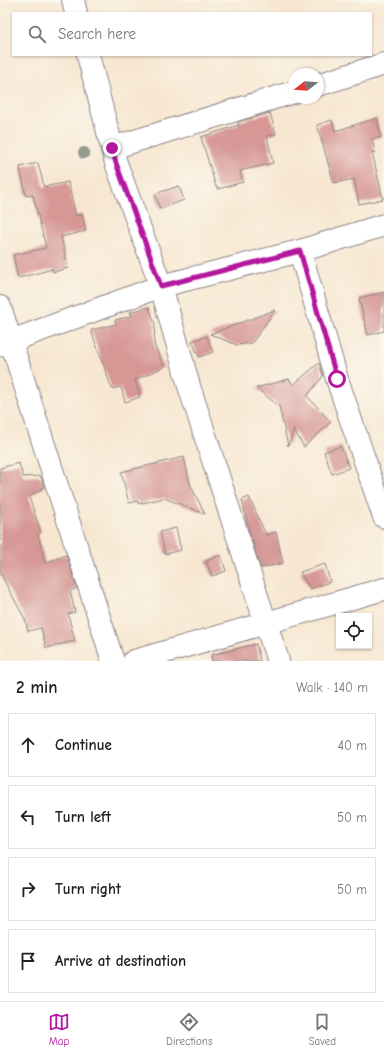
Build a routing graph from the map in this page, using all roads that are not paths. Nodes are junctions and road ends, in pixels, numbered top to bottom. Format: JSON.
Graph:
{"nodes":[{"id":1,"x":73,"y":0,"type":"edge"},
{"id":2,"x":76,"y":12,"type":"edge"},
{"id":3,"x":88,"y":56,"type":"edge"},
{"id":4,"x":384,"y":64,"type":"edge"},
{"id":5,"x":324,"y":83,"type":"edge"},
{"id":6,"x":288,"y":94,"type":"edge"},
{"id":7,"x":112,"y":148,"type":"junction"},
{"id":8,"x":384,"y":225,"type":"edge"},
{"id":9,"x":300,"y":251,"type":"junction"},
{"id":10,"x":161,"y":286,"type":"junction"},
{"id":11,"x":0,"y":308,"type":"edge"},
{"id":12,"x":5,"y":343,"type":"edge"},
{"id":13,"x":384,"y":518,"type":"edge"},
{"id":14,"x":384,"y":589,"type":"edge"},
{"id":15,"x":265,"y":623,"type":"junction"},
{"id":16,"x":113,"y":661,"type":"edge"},
{"id":17,"x":134,"y":661,"type":"edge"},
{"id":18,"x":278,"y":661,"type":"edge"}],
"edges":[{"from":1,"to":2,"type":"street"},
{"from":3,"to":7,"type":"street"},
{"from":4,"to":5,"type":"street"},
{"from":6,"to":7,"type":"street"},
{"from":7,"to":10,"type":"street"},
{"from":8,"to":9,"type":"street"},
{"from":9,"to":10,"type":"street"},
{"from":9,"to":13,"type":"street"},
{"from":10,"to":12,"type":"street"},
{"from":10,"to":15,"type":"street"},
{"from":11,"to":12,"type":"street"},
{"from":12,"to":16,"type":"street"},
{"from":14,"to":15,"type":"street"},
{"from":15,"to":17,"type":"street"},
{"from":15,"to":18,"type":"street"}]}
